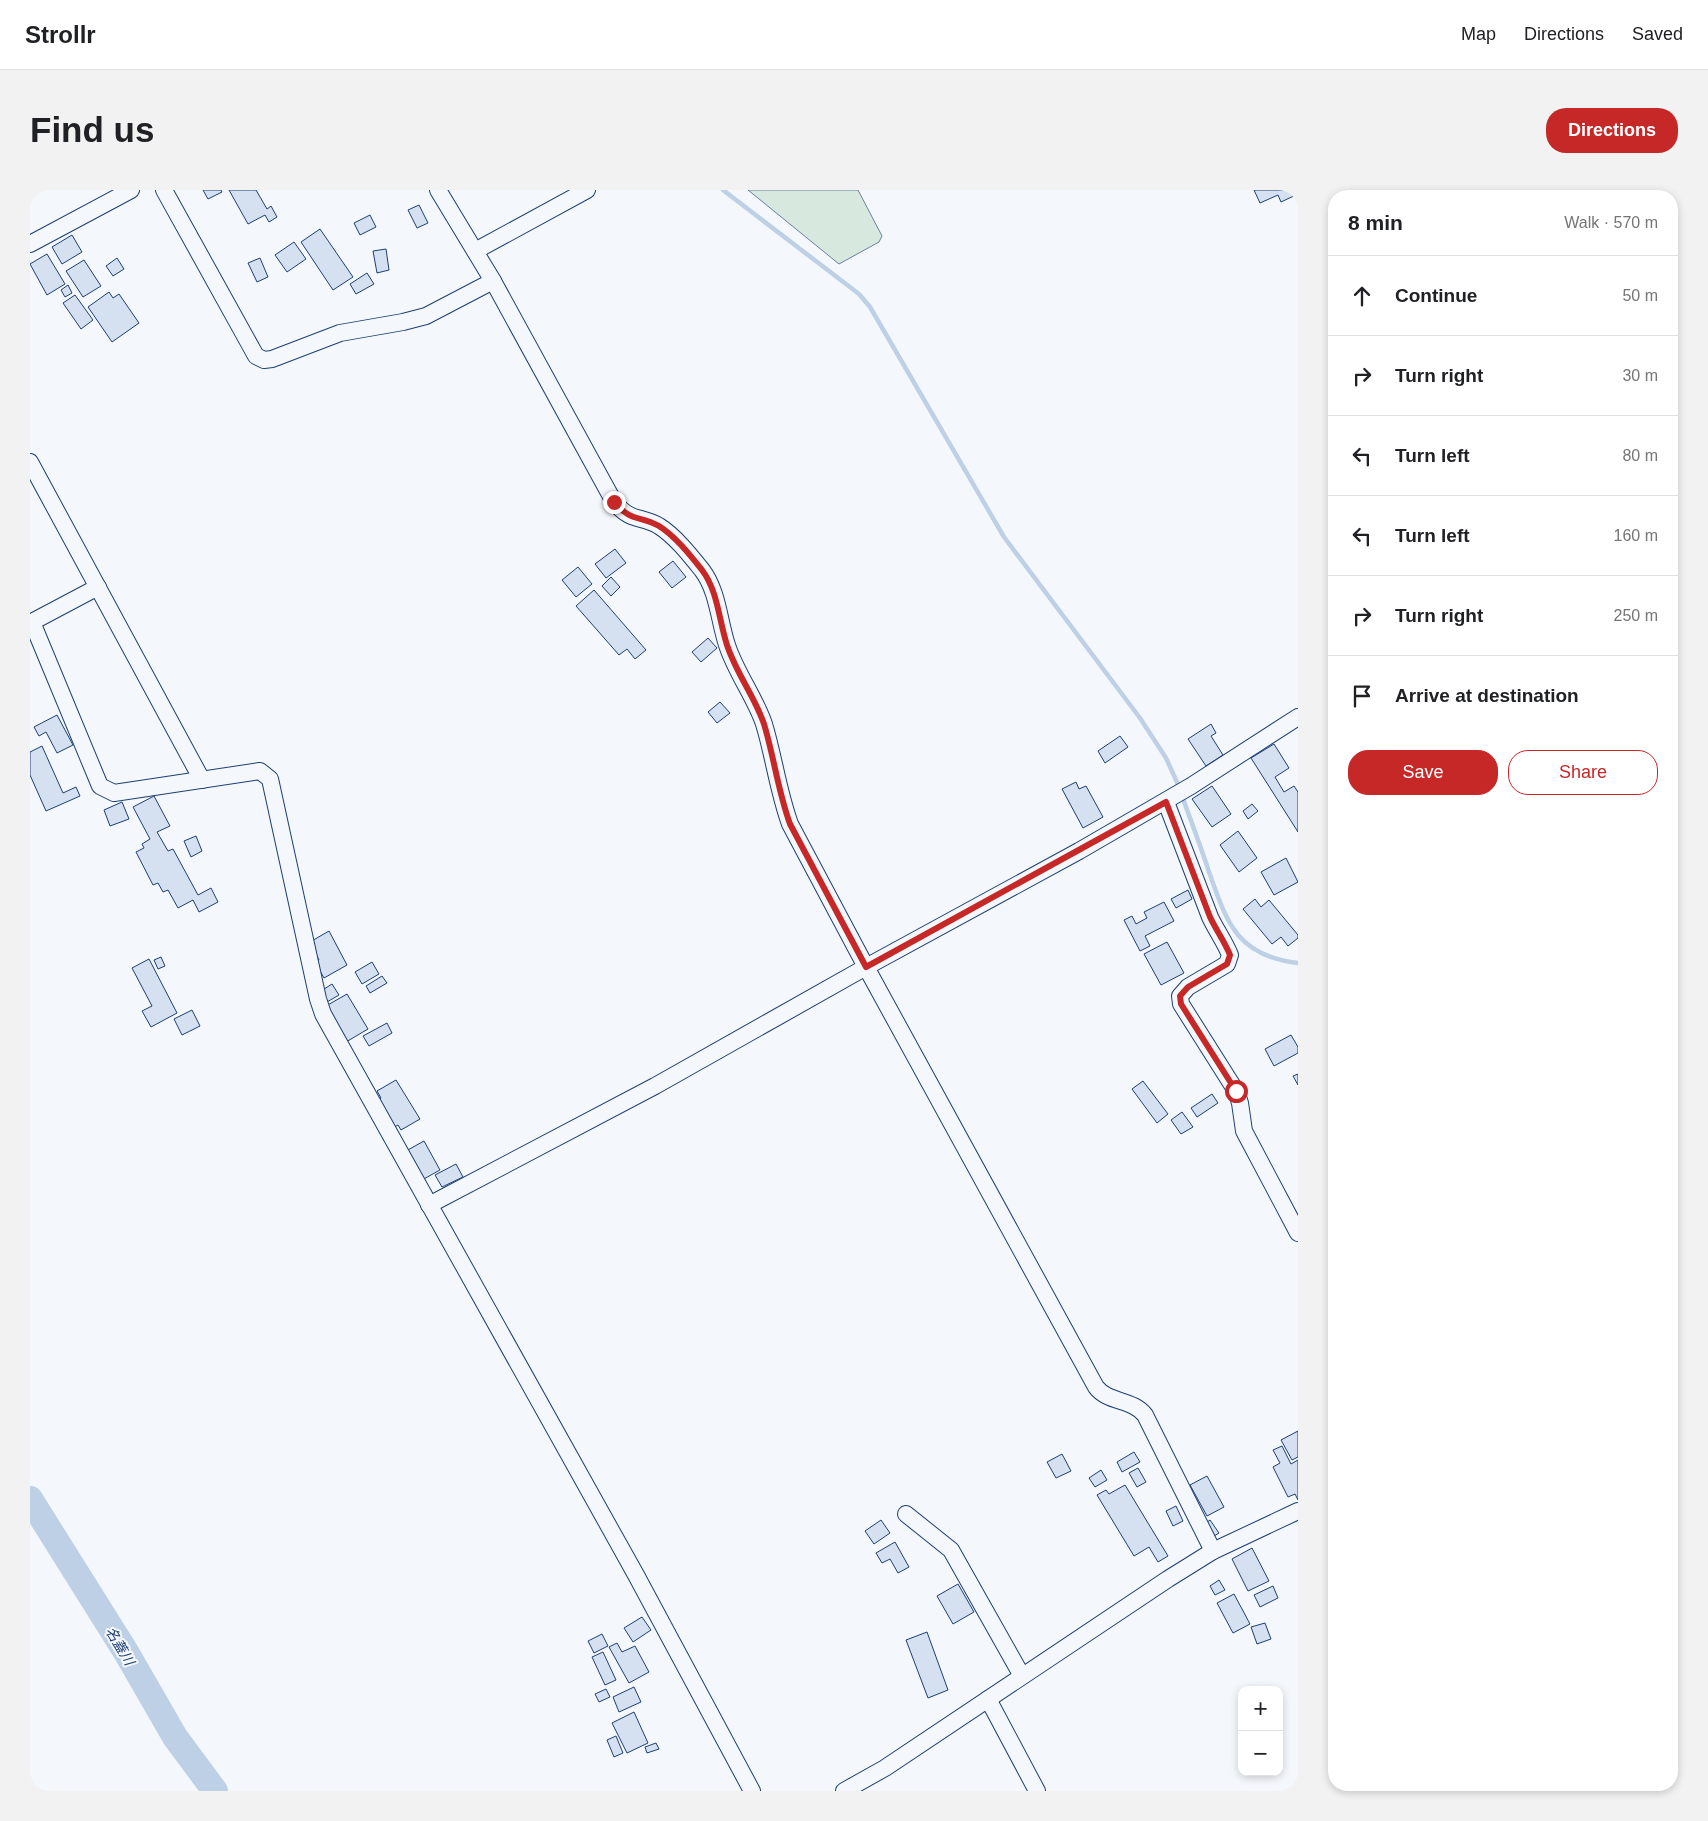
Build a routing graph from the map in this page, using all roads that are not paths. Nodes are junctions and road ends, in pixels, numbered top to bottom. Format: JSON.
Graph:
{"nodes":[{"id":1,"x":131,"y":190,"type":"edge"},
{"id":2,"x":164,"y":190,"type":"edge"},
{"id":3,"x":438,"y":190,"type":"edge"},
{"id":4,"x":587,"y":190,"type":"edge"},
{"id":5,"x":30,"y":244,"type":"edge"},
{"id":6,"x":475,"y":251,"type":"junction"},
{"id":7,"x":493,"y":281,"type":"junction"},
{"id":8,"x":30,"y":462,"type":"edge"},
{"id":9,"x":98,"y":587,"type":"junction"},
{"id":10,"x":1298,"y":717,"type":"edge"},
{"id":11,"x":202,"y":780,"type":"junction"},
{"id":12,"x":1178,"y":794,"type":"junction"},
{"id":13,"x":866,"y":967,"type":"junction"},
{"id":14,"x":429,"y":1205,"type":"junction"},
{"id":15,"x":1298,"y":1233,"type":"edge"},
{"id":16,"x":1298,"y":1511,"type":"edge"},
{"id":17,"x":906,"y":1514,"type":"dead end"},
{"id":18,"x":1213,"y":1551,"type":"junction"},
{"id":19,"x":1022,"y":1676,"type":"junction"},
{"id":20,"x":988,"y":1698,"type":"junction"},
{"id":21,"x":752,"y":1791,"type":"edge"},
{"id":22,"x":844,"y":1791,"type":"edge"},
{"id":23,"x":1038,"y":1791,"type":"edge"}],
"edges":[{"from":1,"to":5,"type":"street"},
{"from":2,"to":7,"type":"street"},
{"from":3,"to":6,"type":"street"},
{"from":4,"to":6,"type":"street"},
{"from":6,"to":7,"type":"street"},
{"from":7,"to":13,"type":"street"},
{"from":8,"to":9,"type":"street"},
{"from":9,"to":11,"type":"street"},
{"from":9,"to":11,"type":"street"},
{"from":10,"to":12,"type":"street"},
{"from":11,"to":14,"type":"street"},
{"from":12,"to":13,"type":"street"},
{"from":12,"to":15,"type":"street"},
{"from":13,"to":14,"type":"street"},
{"from":13,"to":18,"type":"street"},
{"from":14,"to":21,"type":"street"},
{"from":16,"to":18,"type":"street"},
{"from":17,"to":19,"type":"street"},
{"from":18,"to":19,"type":"street"},
{"from":19,"to":20,"type":"street"},
{"from":20,"to":22,"type":"street"},
{"from":20,"to":23,"type":"street"}]}
